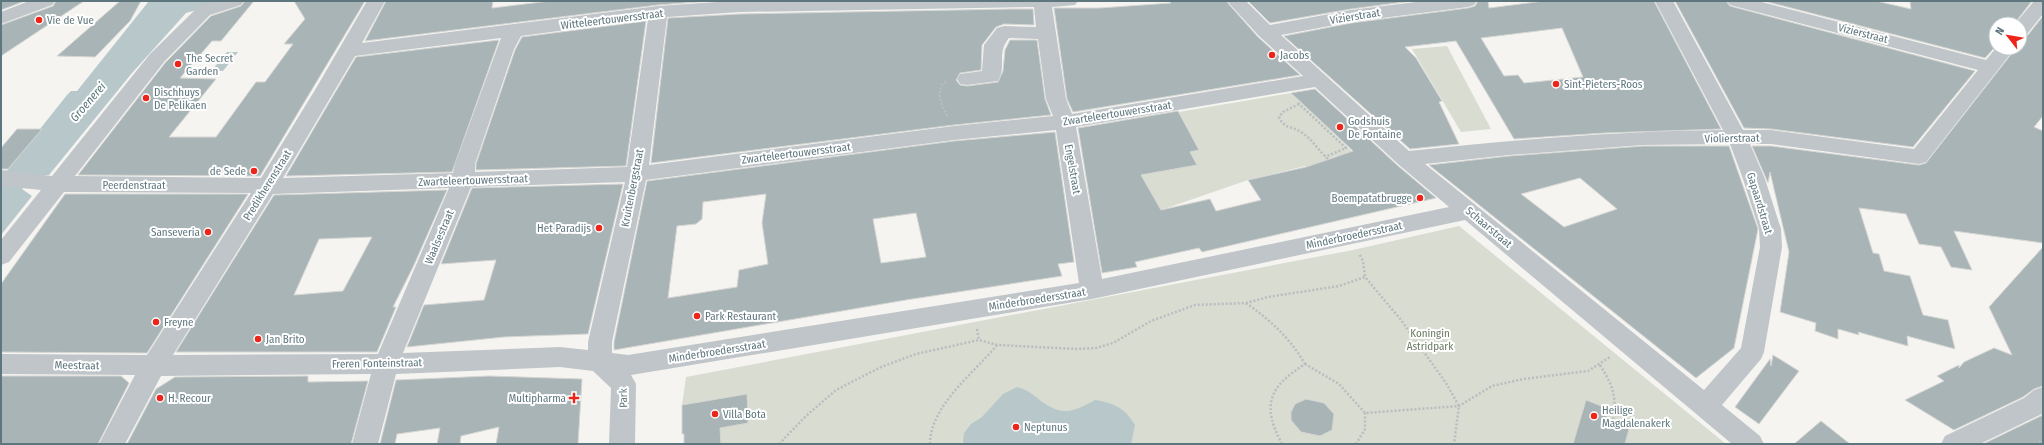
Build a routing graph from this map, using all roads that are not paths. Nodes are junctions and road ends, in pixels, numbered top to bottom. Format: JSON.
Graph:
{"nodes":[{"id":1,"x":46,"y":1,"type":"edge"},
{"id":2,"x":236,"y":1,"type":"edge"},
{"id":3,"x":376,"y":1,"type":"edge"},
{"id":4,"x":1069,"y":1,"type":"edge"},
{"id":5,"x":1236,"y":1,"type":"edge"},
{"id":6,"x":1468,"y":1,"type":"edge"},
{"id":7,"x":1664,"y":1,"type":"edge"},
{"id":8,"x":1736,"y":1,"type":"edge"},
{"id":9,"x":1042,"y":2,"type":"edge"},
{"id":10,"x":2043,"y":2,"type":"edge"},
{"id":11,"x":658,"y":12,"type":"junction"},
{"id":12,"x":1,"y":18,"type":"edge"},
{"id":13,"x":2028,"y":20,"type":"edge"},
{"id":14,"x":514,"y":31,"type":"junction"},
{"id":15,"x":1266,"y":32,"type":"junction"},
{"id":16,"x":1046,"y":33,"type":"junction"},
{"id":17,"x":349,"y":50,"type":"junction"},
{"id":18,"x":1999,"y":56,"type":"edge"},
{"id":19,"x":1990,"y":67,"type":"junction"},
{"id":20,"x":967,"y":79,"type":"road end"},
{"id":21,"x":1320,"y":80,"type":"junction"},
{"id":22,"x":1065,"y":122,"type":"junction"},
{"id":23,"x":1737,"y":137,"type":"junction"},
{"id":24,"x":1405,"y":159,"type":"junction"},
{"id":25,"x":637,"y":174,"type":"junction"},
{"id":26,"x":1,"y":178,"type":"edge"},
{"id":27,"x":462,"y":181,"type":"junction"},
{"id":28,"x":47,"y":183,"type":"junction"},
{"id":29,"x":267,"y":186,"type":"junction"},
{"id":30,"x":1470,"y":212,"type":"junction"},
{"id":31,"x":1,"y":256,"type":"edge"},
{"id":32,"x":1092,"y":290,"type":"junction"},
{"id":33,"x":600,"y":362,"type":"junction"},
{"id":34,"x":1,"y":364,"type":"edge"},
{"id":35,"x":386,"y":364,"type":"junction"},
{"id":36,"x":152,"y":366,"type":"junction"},
{"id":37,"x":2043,"y":398,"type":"edge"},
{"id":38,"x":1706,"y":406,"type":"junction"},
{"id":39,"x":112,"y":444,"type":"edge"},
{"id":40,"x":365,"y":444,"type":"edge"},
{"id":41,"x":622,"y":444,"type":"edge"},
{"id":42,"x":1751,"y":444,"type":"edge"},
{"id":43,"x":1954,"y":444,"type":"edge"}],
"edges":[{"from":1,"to":12,"type":"street"},
{"from":2,"to":28,"type":"street"},
{"from":3,"to":17,"type":"street","name":"Predikherenstraat"},
{"from":4,"to":9,"type":"street","name":"Witteleertouwersstraat"},
{"from":5,"to":15,"type":"street","name":"Schaarstraat"},
{"from":6,"to":15,"type":"street","name":"Vizierstraat"},
{"from":7,"to":23,"type":"street","name":"Gapaardstraat"},
{"from":8,"to":19,"type":"street","name":"Vizierstraat"},
{"from":9,"to":11,"type":"street","name":"Witteleertouwersstraat"},
{"from":9,"to":16,"type":"street","name":"Engelstraat"},
{"from":10,"to":13,"type":"street"},
{"from":11,"to":14,"type":"street","name":"Witteleertouwersstraat"},
{"from":11,"to":25,"type":"street","name":"Kruitenbergstraat"},
{"from":14,"to":17,"type":"street","name":"Witteleertouwersstraat"},
{"from":14,"to":27,"type":"street","name":"Waalsestraat"},
{"from":15,"to":21,"type":"street","name":"Schaarstraat"},
{"from":16,"to":20,"type":"street"},
{"from":16,"to":22,"type":"street","name":"Engelstraat"},
{"from":17,"to":29,"type":"street","name":"Predikherenstraat"},
{"from":18,"to":19,"type":"street","name":"Violierstraat"},
{"from":19,"to":23,"type":"street","name":"Violierstraat"},
{"from":21,"to":22,"type":"street","name":"Zwarteleertouwersstraat"},
{"from":21,"to":24,"type":"street","name":"Schaarstraat"},
{"from":22,"to":25,"type":"street","name":"Zwarteleertouwersstraat"},
{"from":22,"to":32,"type":"street","name":"Engelstraat"},
{"from":23,"to":24,"type":"street","name":"Violierstraat"},
{"from":23,"to":38,"type":"street","name":"Gapaardstraat"},
{"from":24,"to":30,"type":"street","name":"Schaarstraat"},
{"from":25,"to":27,"type":"street","name":"Zwarteleertouwersstraat"},
{"from":25,"to":33,"type":"street","name":"Kruitenbergstraat"},
{"from":26,"to":28,"type":"street","name":"Peerdenstraat"},
{"from":27,"to":29,"type":"street","name":"Zwarteleertouwersstraat"},
{"from":27,"to":35,"type":"street","name":"Waalsestraat"},
{"from":28,"to":29,"type":"street","name":"Peerdenstraat"},
{"from":28,"to":31,"type":"street"},
{"from":29,"to":36,"type":"street","name":"Predikherenstraat"},
{"from":30,"to":32,"type":"street","name":"Minderbroedersstraat"},
{"from":30,"to":38,"type":"street","name":"Schaarstraat"},
{"from":32,"to":33,"type":"street","name":"Minderbroedersstraat"},
{"from":33,"to":35,"type":"street","name":"Freren Fonteinstraat"},
{"from":33,"to":41,"type":"street","name":"Park"},
{"from":34,"to":36,"type":"street","name":"Meestraat"},
{"from":35,"to":36,"type":"street","name":"Freren Fonteinstraat"},
{"from":35,"to":40,"type":"street","name":"Waalsestraat"},
{"from":36,"to":39,"type":"street","name":"Predikherenstraat"},
{"from":37,"to":43,"type":"street"},
{"from":38,"to":42,"type":"street","name":"Schaarstraat"}]}
